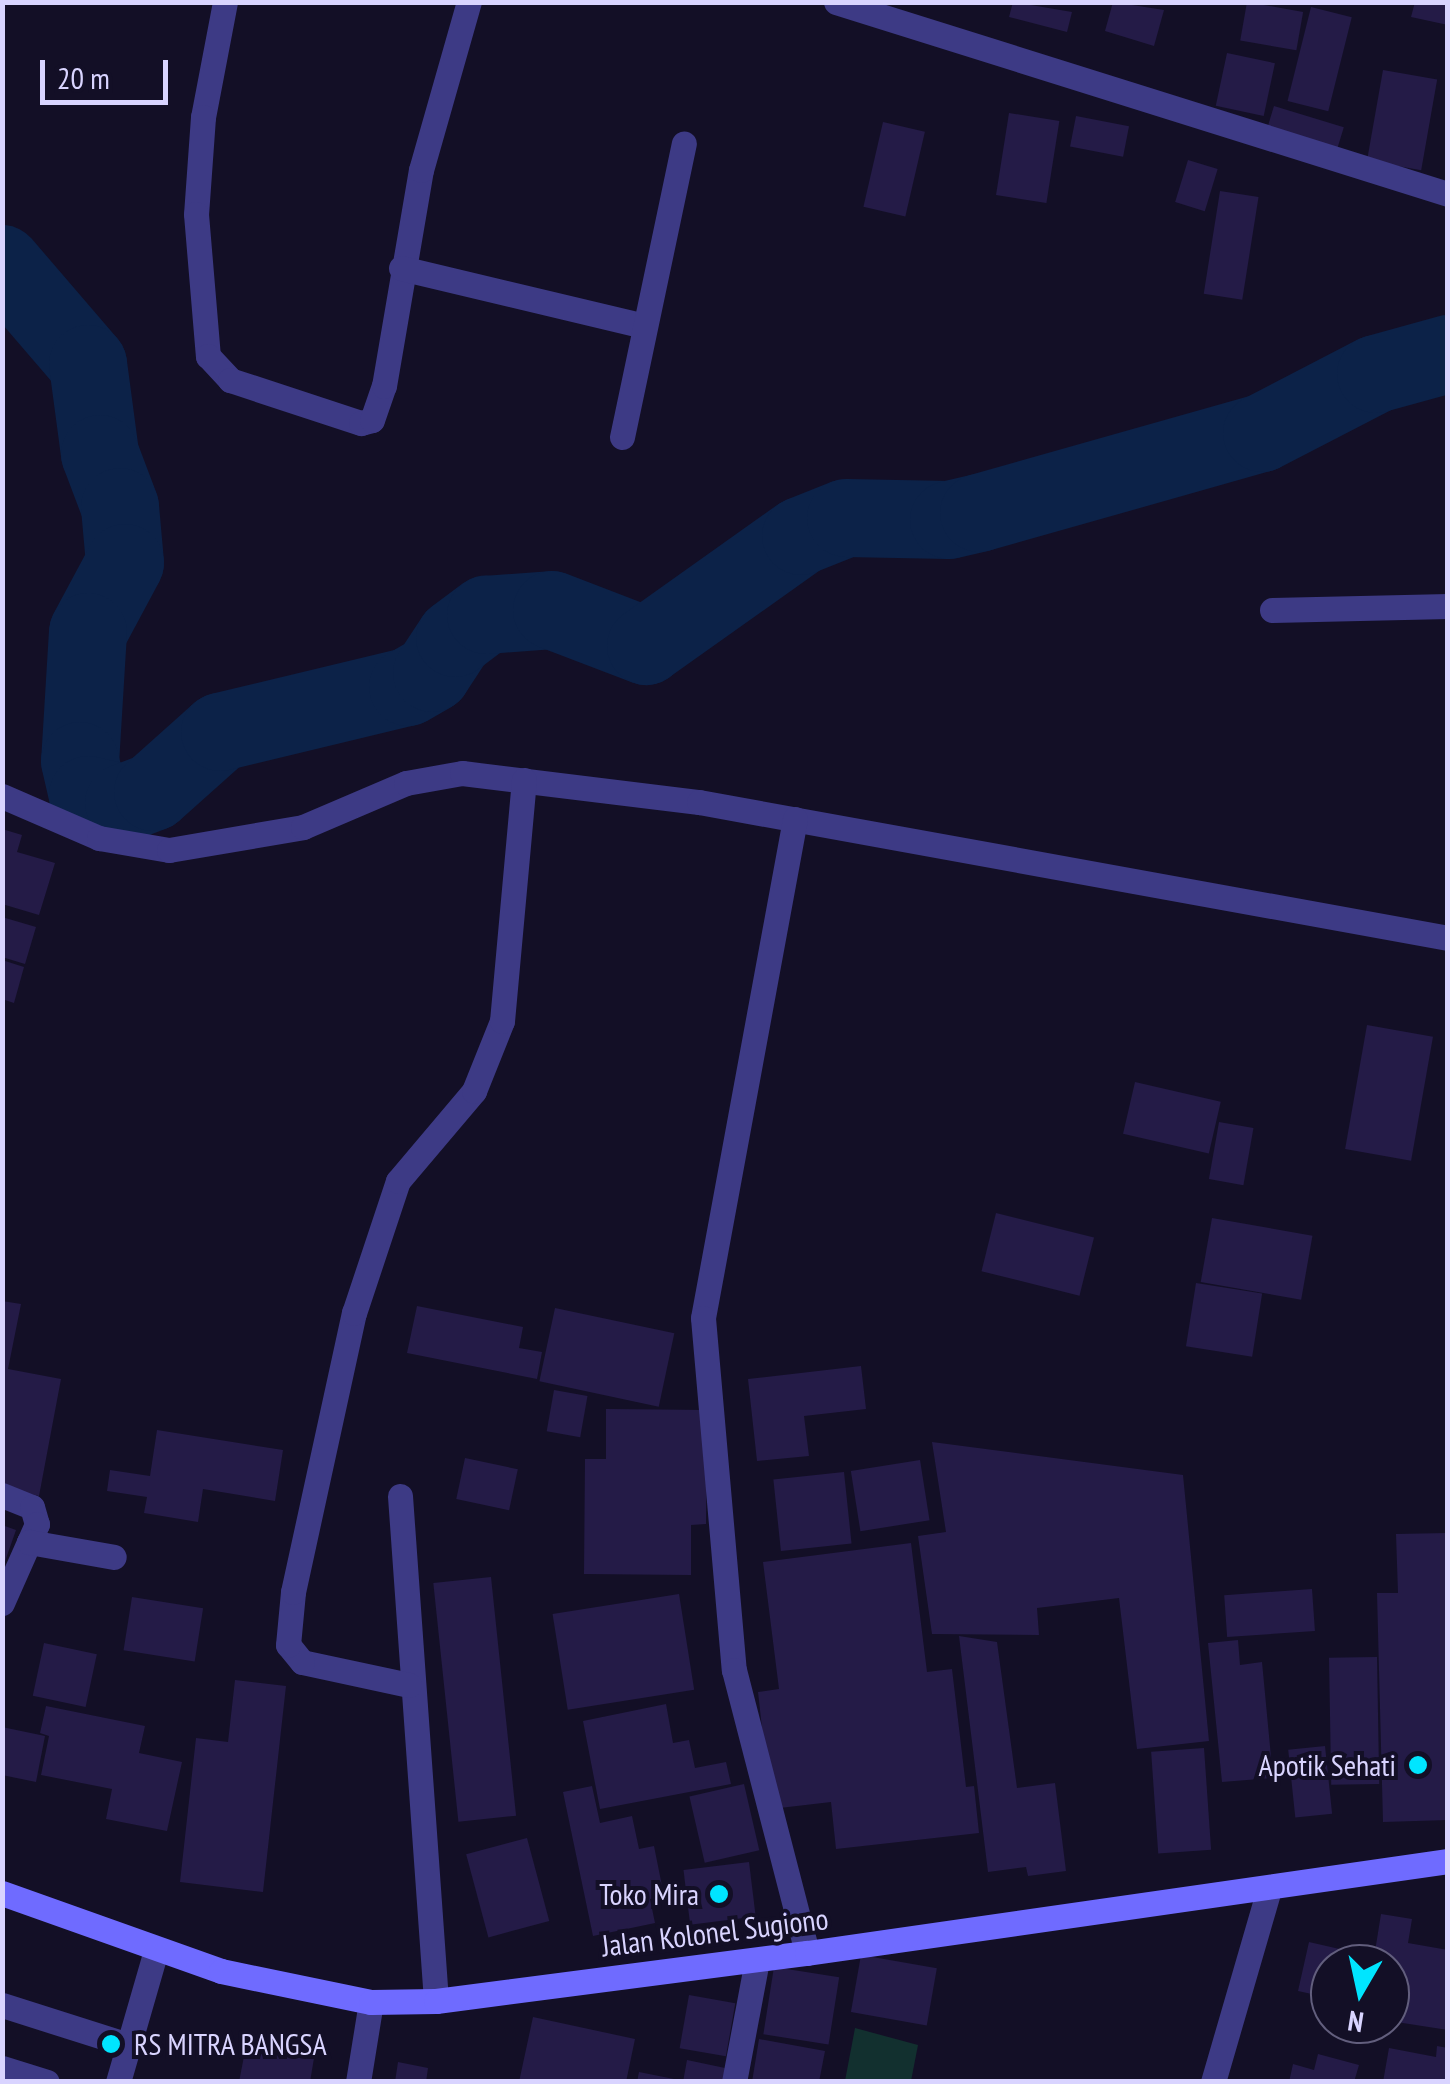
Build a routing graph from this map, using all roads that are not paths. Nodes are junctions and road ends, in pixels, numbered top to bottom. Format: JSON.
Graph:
{"nodes":[{"id":1,"x":225,"y":2,"type":"edge"},
{"id":2,"x":469,"y":2,"type":"edge"},
{"id":3,"x":836,"y":2,"type":"edge"},
{"id":4,"x":684,"y":143,"type":"dead end"},
{"id":5,"x":1448,"y":194,"type":"edge"},
{"id":6,"x":400,"y":268,"type":"junction"},
{"id":7,"x":641,"y":326,"type":"junction"},
{"id":8,"x":622,"y":437,"type":"dead end"},
{"id":9,"x":1448,"y":606,"type":"edge"},
{"id":10,"x":1272,"y":610,"type":"dead end"},
{"id":11,"x":524,"y":780,"type":"junction"},
{"id":12,"x":2,"y":796,"type":"edge"},
{"id":13,"x":795,"y":819,"type":"junction"},
{"id":14,"x":1448,"y":938,"type":"edge"},
{"id":15,"x":2,"y":1495,"type":"edge"},
{"id":16,"x":400,"y":1496,"type":"dead end"},
{"id":17,"x":29,"y":1542,"type":"junction"},
{"id":18,"x":114,"y":1558,"type":"dead end"},
{"id":19,"x":2,"y":1603,"type":"edge"},
{"id":20,"x":409,"y":1685,"type":"junction"},
{"id":21,"x":1448,"y":1861,"type":"edge"},
{"id":22,"x":1269,"y":1889,"type":"junction"},
{"id":23,"x":2,"y":1894,"type":"edge"},
{"id":24,"x":156,"y":1950,"type":"junction"},
{"id":25,"x":807,"y":1954,"type":"junction"},
{"id":26,"x":757,"y":1960,"type":"junction"},
{"id":27,"x":436,"y":2000,"type":"junction"},
{"id":28,"x":371,"y":2002,"type":"junction"},
{"id":29,"x":2,"y":2004,"type":"edge"},
{"id":30,"x":128,"y":2045,"type":"junction"},
{"id":31,"x":2,"y":2068,"type":"edge"},
{"id":32,"x":46,"y":2082,"type":"edge"},
{"id":33,"x":118,"y":2082,"type":"edge"},
{"id":34,"x":358,"y":2082,"type":"edge"},
{"id":35,"x":734,"y":2082,"type":"edge"},
{"id":36,"x":1213,"y":2082,"type":"edge"}],
"edges":[{"from":1,"to":6,"type":"street"},
{"from":2,"to":6,"type":"street"},
{"from":3,"to":5,"type":"street"},
{"from":4,"to":7,"type":"street"},
{"from":6,"to":7,"type":"street"},
{"from":7,"to":8,"type":"street"},
{"from":9,"to":10,"type":"street"},
{"from":11,"to":12,"type":"street"},
{"from":11,"to":13,"type":"street"},
{"from":11,"to":20,"type":"street"},
{"from":13,"to":14,"type":"street"},
{"from":13,"to":25,"type":"street"},
{"from":15,"to":17,"type":"street"},
{"from":16,"to":20,"type":"street"},
{"from":17,"to":18,"type":"street"},
{"from":17,"to":19,"type":"street"},
{"from":20,"to":27,"type":"street"},
{"from":21,"to":22,"type":"main road","name":"Jalan Kolonel Sugiono"},
{"from":22,"to":25,"type":"main road","name":"Jalan Kolonel Sugiono"},
{"from":22,"to":36,"type":"street"},
{"from":23,"to":24,"type":"main road","name":"Jalan Kolonel Sugiono"},
{"from":24,"to":28,"type":"main road","name":"Jalan Kolonel Sugiono"},
{"from":24,"to":30,"type":"street"},
{"from":25,"to":26,"type":"main road","name":"Jalan Kolonel Sugiono"},
{"from":26,"to":27,"type":"main road","name":"Jalan Kolonel Sugiono"},
{"from":26,"to":35,"type":"street"},
{"from":27,"to":28,"type":"main road","name":"Jalan Kolonel Sugiono"},
{"from":28,"to":34,"type":"street"},
{"from":29,"to":30,"type":"street"},
{"from":30,"to":33,"type":"street"},
{"from":31,"to":32,"type":"street"}]}
